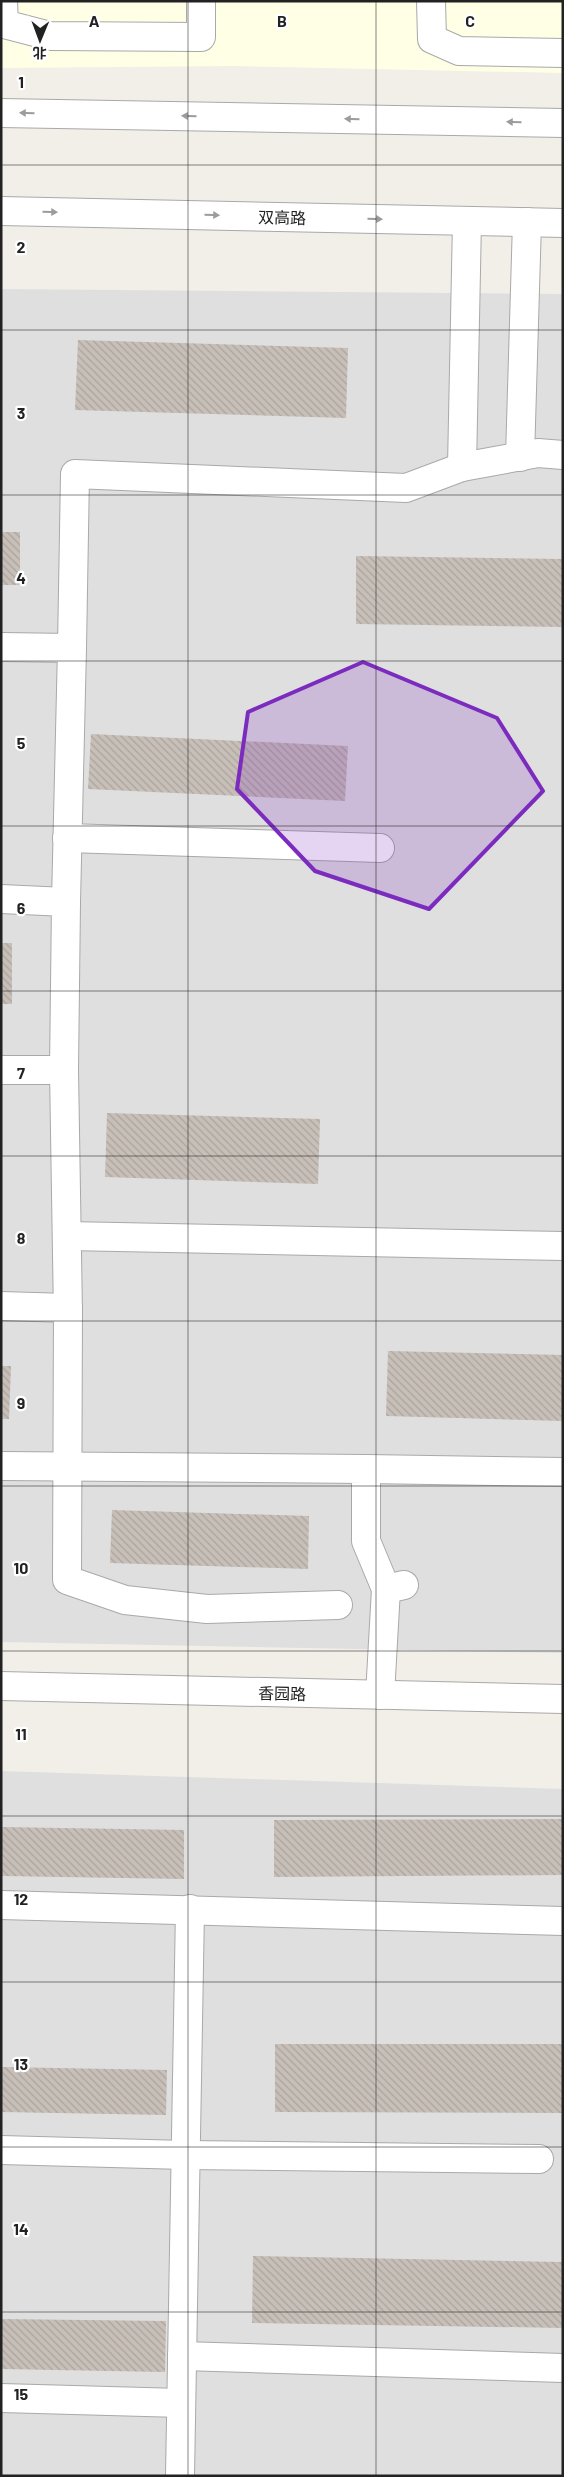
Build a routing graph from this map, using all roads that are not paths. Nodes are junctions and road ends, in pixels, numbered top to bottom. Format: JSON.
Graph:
{"nodes":[{"id":1,"x":3,"y":1,"type":"edge"},
{"id":2,"x":201,"y":1,"type":"edge"},
{"id":3,"x":431,"y":1,"type":"edge"},
{"id":4,"x":563,"y":53,"type":"edge"},
{"id":5,"x":1,"y":113,"type":"edge"},
{"id":6,"x":563,"y":123,"type":"edge"},
{"id":7,"x":1,"y":211,"type":"edge"},
{"id":8,"x":467,"y":221,"type":"junction"},
{"id":9,"x":527,"y":222,"type":"junction"},
{"id":10,"x":563,"y":223,"type":"edge"},
{"id":11,"x":563,"y":454,"type":"edge"},
{"id":12,"x":520,"y":456,"type":"junction"},
{"id":13,"x":462,"y":467,"type":"junction"},
{"id":14,"x":1,"y":647,"type":"edge"},
{"id":15,"x":72,"y":648,"type":"junction"},
{"id":16,"x":67,"y":838,"type":"junction"},
{"id":17,"x":380,"y":848,"type":"dead end"},
{"id":18,"x":1,"y":899,"type":"edge"},
{"id":19,"x":66,"y":902,"type":"junction"},
{"id":20,"x":1,"y":1070,"type":"edge"},
{"id":21,"x":64,"y":1070,"type":"junction"},
{"id":22,"x":67,"y":1236,"type":"junction"},
{"id":23,"x":563,"y":1246,"type":"edge"},
{"id":24,"x":1,"y":1306,"type":"edge"},
{"id":25,"x":68,"y":1315,"type":"junction"},
{"id":26,"x":1,"y":1466,"type":"edge"},
{"id":27,"x":67,"y":1466,"type":"junction"},
{"id":28,"x":366,"y":1469,"type":"junction"},
{"id":29,"x":563,"y":1472,"type":"edge"},
{"id":30,"x":338,"y":1605,"type":"dead end"},
{"id":31,"x":1,"y":1686,"type":"edge"},
{"id":32,"x":380,"y":1695,"type":"junction"},
{"id":33,"x":563,"y":1699,"type":"edge"},
{"id":34,"x":1,"y":1906,"type":"edge"},
{"id":35,"x":190,"y":1909,"type":"junction"},
{"id":36,"x":563,"y":1921,"type":"edge"},
{"id":37,"x":1,"y":2150,"type":"edge"},
{"id":38,"x":185,"y":2155,"type":"junction"},
{"id":39,"x":539,"y":2159,"type":"dead end"},
{"id":40,"x":182,"y":2356,"type":"junction"},
{"id":41,"x":563,"y":2368,"type":"edge"},
{"id":42,"x":1,"y":2398,"type":"edge"},
{"id":43,"x":181,"y":2403,"type":"junction"},
{"id":44,"x":180,"y":2476,"type":"edge"}],
"edges":[{"from":1,"to":2,"type":"street"},
{"from":3,"to":4,"type":"street"},
{"from":6,"to":5,"type":"street","one_way":true},
{"from":7,"to":8,"type":"street","name":"双高路","one_way":true},
{"from":8,"to":9,"type":"street","name":"双高路"},
{"from":8,"to":13,"type":"street"},
{"from":9,"to":10,"type":"street","name":"双高路"},
{"from":9,"to":12,"type":"street"},
{"from":11,"to":12,"type":"street"},
{"from":12,"to":13,"type":"street"},
{"from":13,"to":15,"type":"street"},
{"from":14,"to":15,"type":"street"},
{"from":15,"to":16,"type":"street"},
{"from":16,"to":17,"type":"street"},
{"from":16,"to":19,"type":"street"},
{"from":18,"to":19,"type":"street"},
{"from":19,"to":21,"type":"street"},
{"from":20,"to":21,"type":"street"},
{"from":21,"to":22,"type":"street"},
{"from":22,"to":23,"type":"street"},
{"from":22,"to":25,"type":"street"},
{"from":24,"to":25,"type":"street"},
{"from":25,"to":27,"type":"street"},
{"from":26,"to":27,"type":"street"},
{"from":27,"to":28,"type":"street"},
{"from":27,"to":30,"type":"street"},
{"from":28,"to":29,"type":"street"},
{"from":28,"to":32,"type":"street"},
{"from":31,"to":32,"type":"street","name":"香园路"},
{"from":32,"to":33,"type":"street","name":"香园路"},
{"from":34,"to":35,"type":"street"},
{"from":35,"to":36,"type":"street"},
{"from":35,"to":38,"type":"street"},
{"from":37,"to":38,"type":"street"},
{"from":38,"to":39,"type":"street"},
{"from":38,"to":40,"type":"street"},
{"from":40,"to":41,"type":"street"},
{"from":40,"to":43,"type":"street"},
{"from":42,"to":43,"type":"street"},
{"from":43,"to":44,"type":"street"}]}
